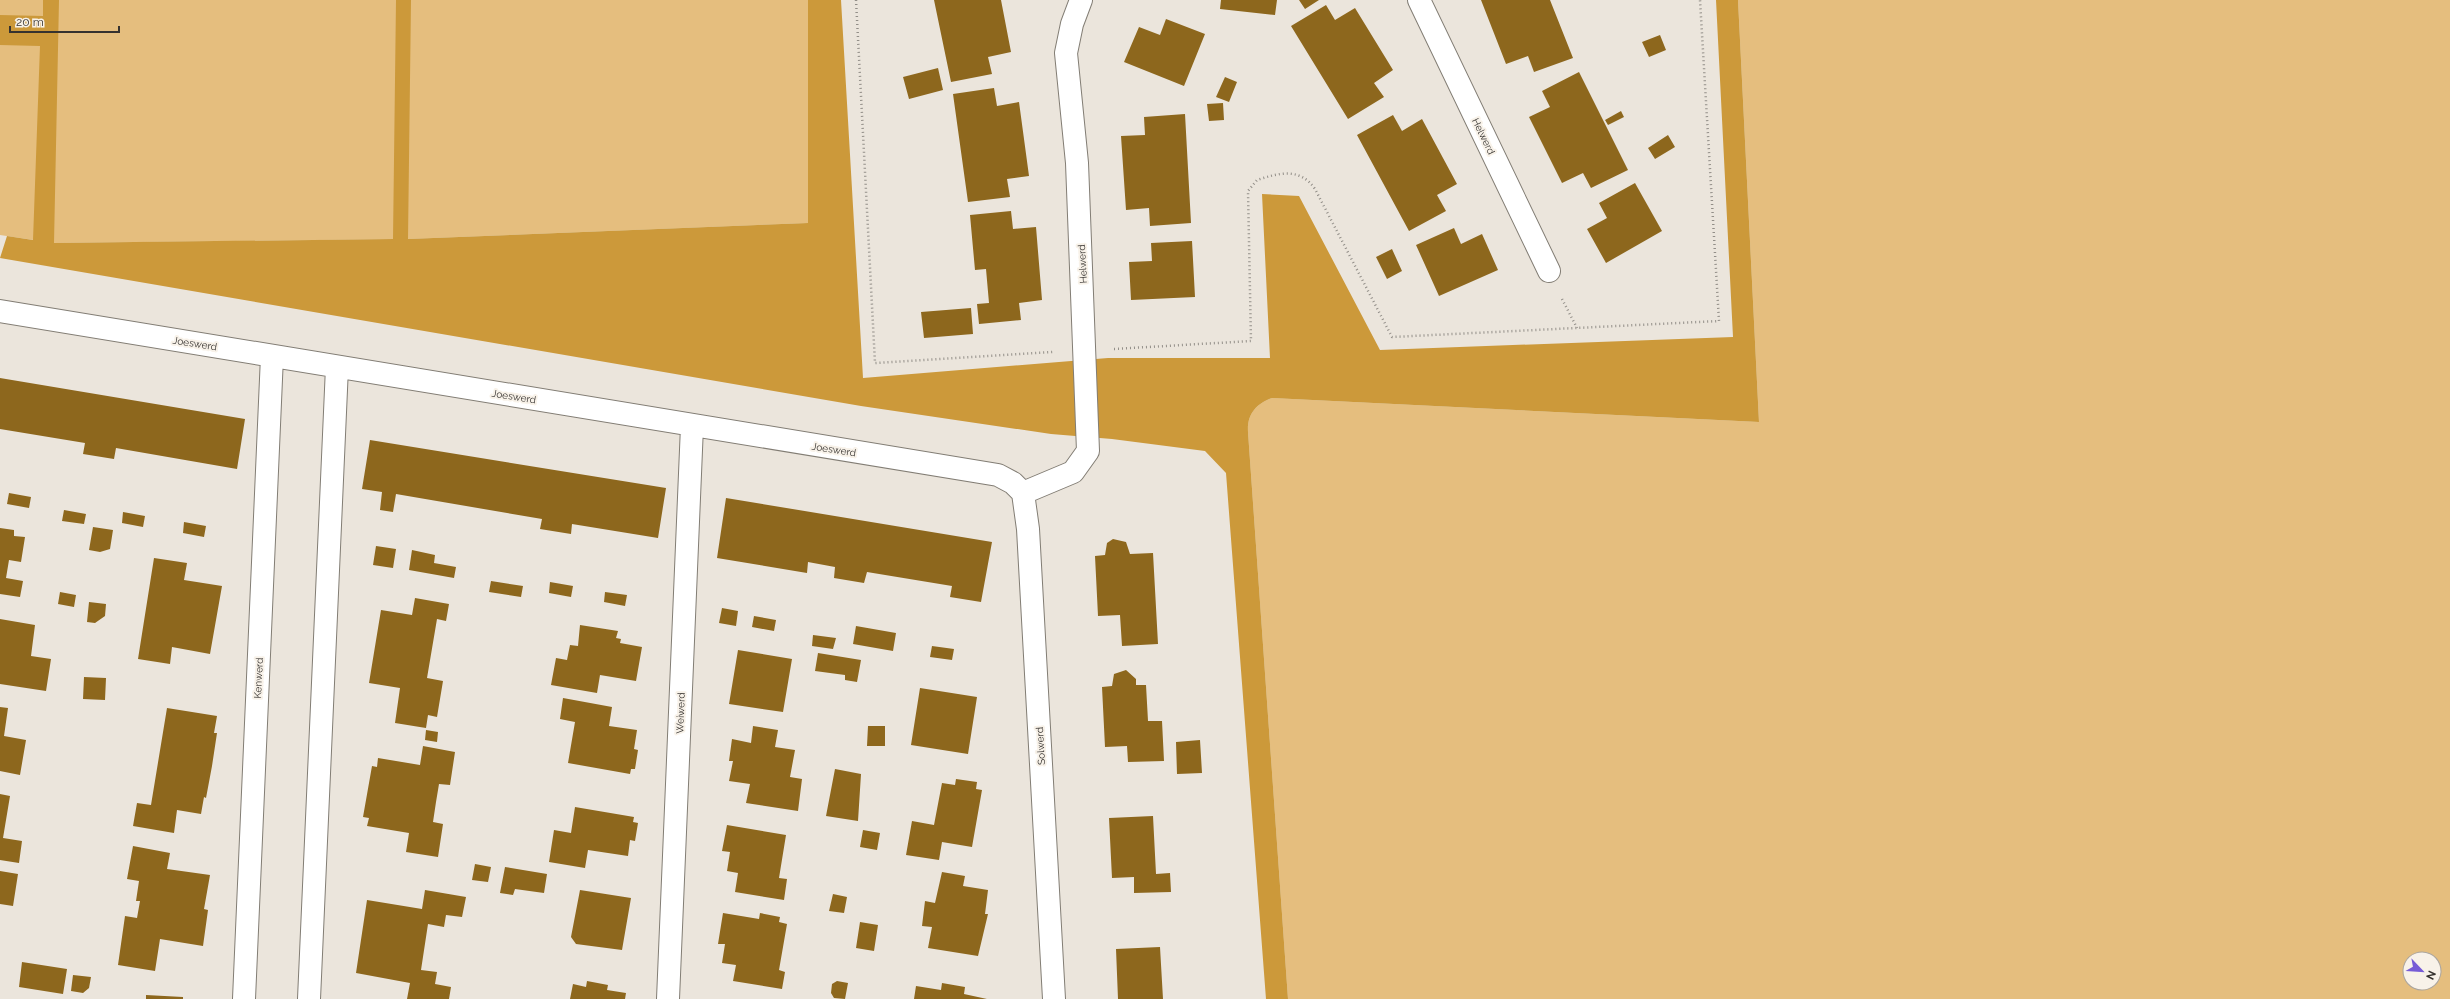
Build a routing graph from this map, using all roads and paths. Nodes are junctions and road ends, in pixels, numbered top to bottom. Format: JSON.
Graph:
{"nodes":[{"id":1,"x":856,"y":0,"type":"edge"},
{"id":2,"x":1081,"y":0,"type":"edge"},
{"id":3,"x":1419,"y":0,"type":"edge"},
{"id":4,"x":1700,"y":0,"type":"edge"},
{"id":5,"x":1549,"y":271,"type":"dead end"},
{"id":6,"x":1562,"y":299,"type":"dead end"},
{"id":7,"x":0,"y":311,"type":"edge"},
{"id":8,"x":1577,"y":328,"type":"junction"},
{"id":9,"x":1086,"y":350,"type":"junction"},
{"id":10,"x":272,"y":356,"type":"junction"},
{"id":11,"x":337,"y":367,"type":"junction"},
{"id":12,"x":692,"y":426,"type":"junction"},
{"id":13,"x":1022,"y":493,"type":"junction"},
{"id":14,"x":244,"y":999,"type":"edge"},
{"id":15,"x":309,"y":999,"type":"edge"},
{"id":16,"x":668,"y":999,"type":"edge"},
{"id":17,"x":1054,"y":999,"type":"edge"}],
"edges":[{"from":1,"to":9,"type":"path"},
{"from":2,"to":9,"type":"street","name":"Helwerd"},
{"from":3,"to":5,"type":"street","name":"Helwerd"},
{"from":4,"to":8,"type":"path"},
{"from":6,"to":8,"type":"path"},
{"from":7,"to":10,"type":"street","name":"Joeswerd"},
{"from":8,"to":9,"type":"path"},
{"from":9,"to":13,"type":"street","name":"Helwerd"},
{"from":10,"to":11,"type":"street","name":"Joeswerd"},
{"from":10,"to":14,"type":"street","name":"Kenwerd"},
{"from":11,"to":12,"type":"street","name":"Joeswerd"},
{"from":11,"to":15,"type":"street"},
{"from":12,"to":13,"type":"street","name":"Joeswerd"},
{"from":12,"to":16,"type":"street","name":"Weiwerd"},
{"from":13,"to":17,"type":"street","name":"Solwerd"}]}
